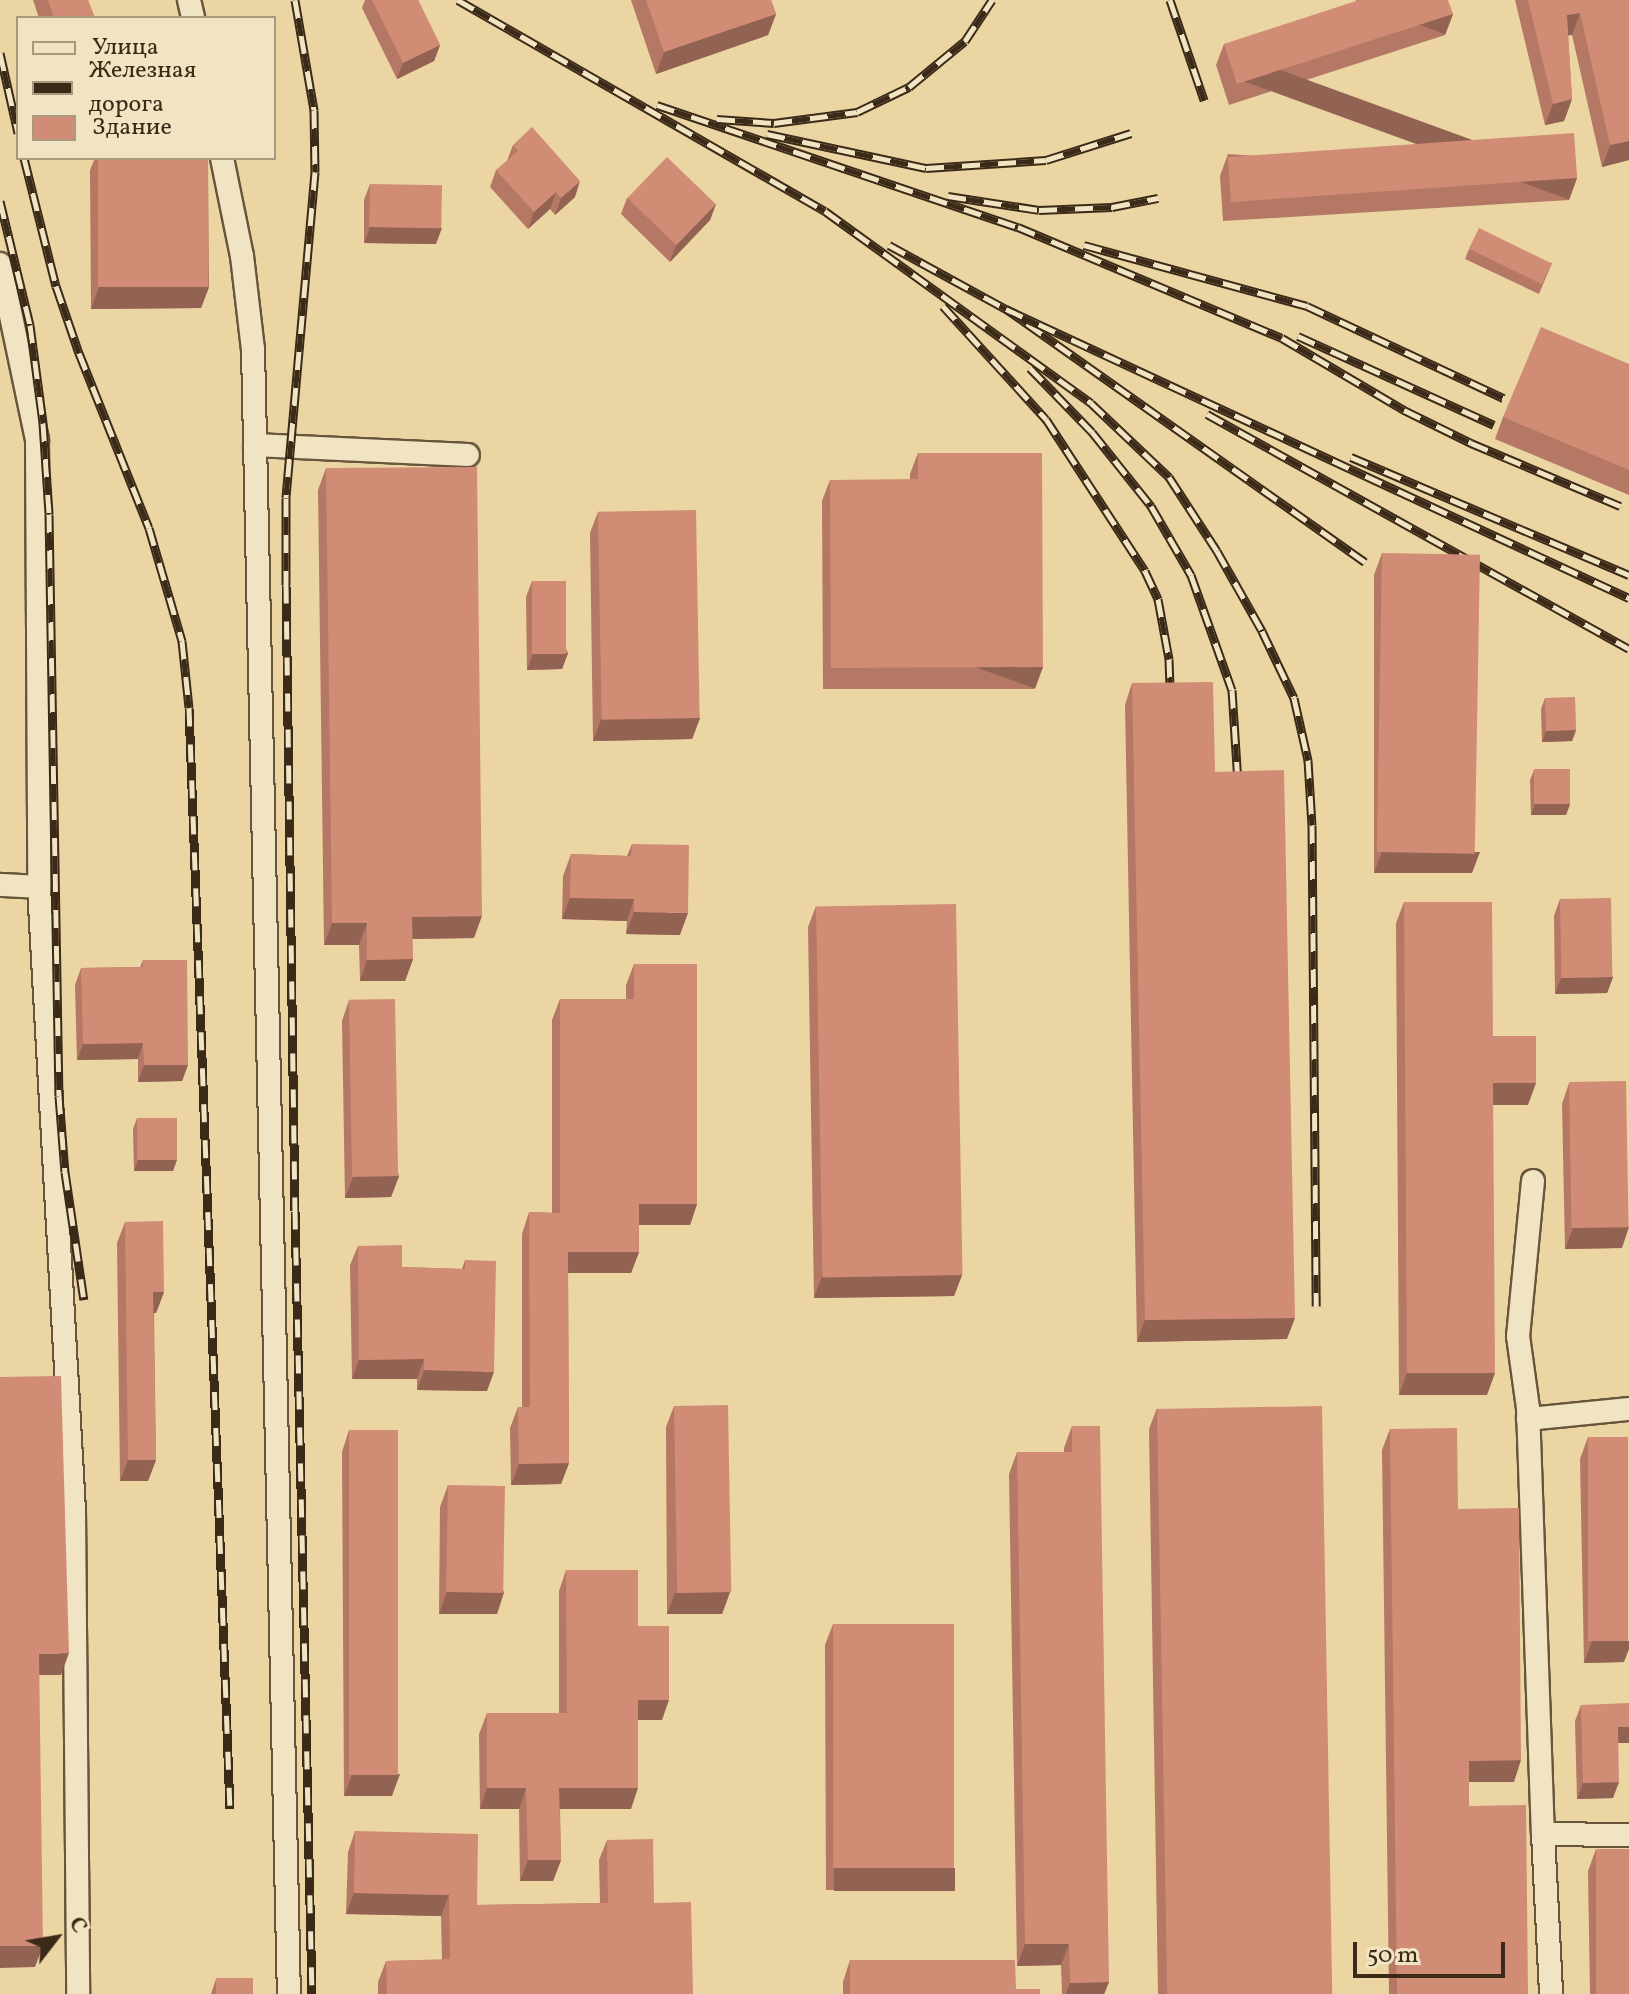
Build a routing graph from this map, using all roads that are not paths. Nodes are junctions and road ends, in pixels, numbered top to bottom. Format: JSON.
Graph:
{"nodes":[{"id":1,"x":222,"y":160,"type":"edge"},
{"id":2,"x":0,"y":264,"type":"edge"},
{"id":3,"x":255,"y":445,"type":"junction"},
{"id":4,"x":468,"y":455,"type":"dead end"},
{"id":5,"x":0,"y":885,"type":"edge"},
{"id":6,"x":39,"y":887,"type":"junction"},
{"id":7,"x":1533,"y":1181,"type":"dead end"},
{"id":8,"x":1629,"y":1409,"type":"edge"},
{"id":9,"x":1528,"y":1419,"type":"junction"},
{"id":10,"x":1543,"y":1834,"type":"junction"},
{"id":11,"x":1629,"y":1835,"type":"edge"},
{"id":12,"x":78,"y":1994,"type":"edge"},
{"id":13,"x":289,"y":1994,"type":"edge"},
{"id":14,"x":1551,"y":1994,"type":"edge"}],
"edges":[{"from":1,"to":3,"type":"lane"},
{"from":2,"to":6,"type":"lane"},
{"from":3,"to":4,"type":"lane"},
{"from":3,"to":13,"type":"lane"},
{"from":5,"to":6,"type":"lane"},
{"from":6,"to":12,"type":"lane"},
{"from":7,"to":9,"type":"lane"},
{"from":8,"to":9,"type":"lane"},
{"from":9,"to":10,"type":"lane"},
{"from":10,"to":11,"type":"lane"},
{"from":10,"to":14,"type":"lane"}]}
